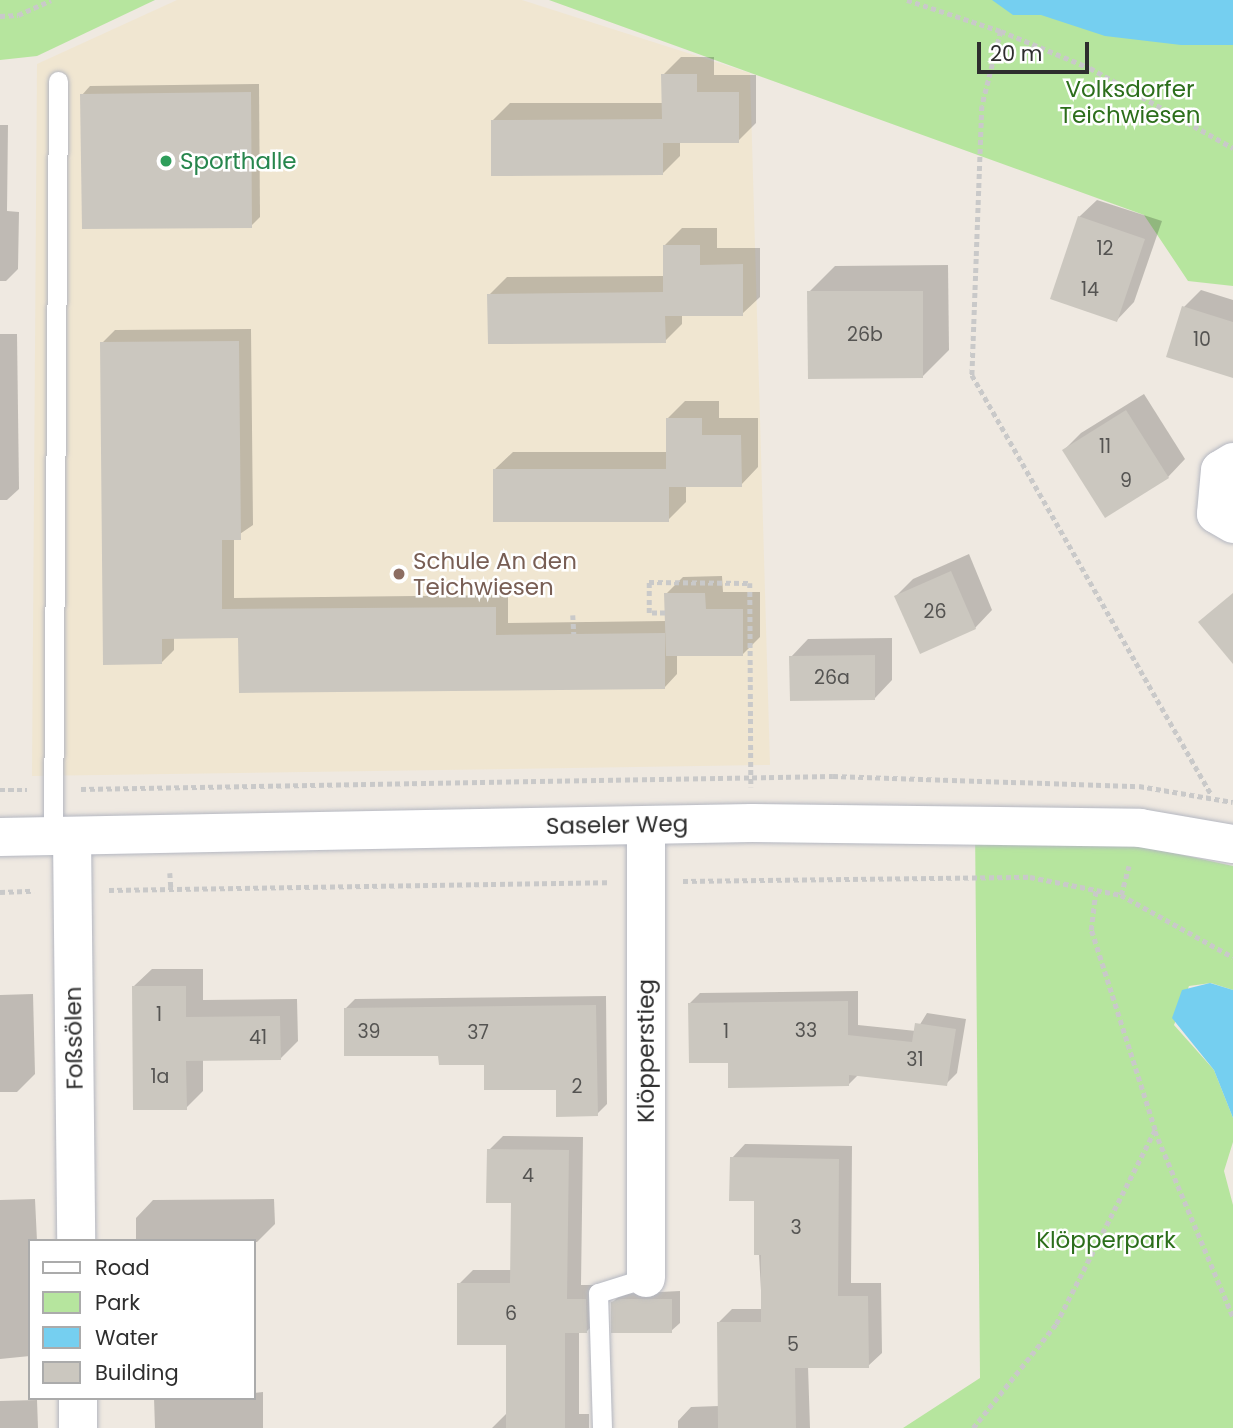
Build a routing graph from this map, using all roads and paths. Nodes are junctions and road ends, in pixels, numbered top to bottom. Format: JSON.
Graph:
{"nodes":[{"id":1,"x":51,"y":0,"type":"edge"},
{"id":2,"x":907,"y":0,"type":"edge"},
{"id":3,"x":0,"y":16,"type":"edge"},
{"id":4,"x":1001,"y":32,"type":"junction"},
{"id":5,"x":58,"y":81,"type":"dead end"},
{"id":6,"x":1233,"y":148,"type":"edge"},
{"id":7,"x":1233,"y":462,"type":"edge"},
{"id":8,"x":1233,"y":524,"type":"edge"},
{"id":9,"x":665,"y":613,"type":"dead end"},
{"id":10,"x":573,"y":615,"type":"dead end"},
{"id":11,"x":574,"y":634,"type":"dead end"},
{"id":12,"x":751,"y":777,"type":"junction"},
{"id":13,"x":52,"y":789,"type":"junction"},
{"id":14,"x":0,"y":790,"type":"edge"},
{"id":15,"x":1212,"y":795,"type":"junction"},
{"id":16,"x":1233,"y":802,"type":"edge"},
{"id":17,"x":752,"y":823,"type":"junction"},
{"id":18,"x":646,"y":825,"type":"junction"},
{"id":19,"x":63,"y":836,"type":"junction"},
{"id":20,"x":0,"y":837,"type":"edge"},
{"id":21,"x":1233,"y":844,"type":"edge"},
{"id":22,"x":1096,"y":888,"type":"dead end"},
{"id":23,"x":1155,"y":1130,"type":"junction"},
{"id":24,"x":76,"y":1239,"type":"edge"},
{"id":25,"x":646,"y":1278,"type":"joint"},
{"id":26,"x":1233,"y":1317,"type":"edge"},
{"id":27,"x":78,"y":1400,"type":"edge"},
{"id":28,"x":78,"y":1428,"type":"edge"},
{"id":29,"x":603,"y":1428,"type":"edge"},
{"id":30,"x":973,"y":1428,"type":"edge"}],
"edges":[{"from":1,"to":3,"type":"path"},
{"from":2,"to":4,"type":"path"},
{"from":4,"to":6,"type":"path"},
{"from":4,"to":15,"type":"path"},
{"from":5,"to":13,"type":"lane"},
{"from":7,"to":8,"type":"street"},
{"from":9,"to":12,"type":"path"},
{"from":10,"to":11,"type":"path"},
{"from":12,"to":13,"type":"path"},
{"from":12,"to":15,"type":"path"},
{"from":12,"to":17,"type":"path"},
{"from":13,"to":14,"type":"path"},
{"from":13,"to":19,"type":"lane"},
{"from":15,"to":16,"type":"path"},
{"from":17,"to":18,"type":"street","name":"Saseler Weg"},
{"from":17,"to":21,"type":"street","name":"Saseler Weg"},
{"from":18,"to":19,"type":"street","name":"Saseler Weg"},
{"from":18,"to":25,"type":"street","name":"Klöpperstieg"},
{"from":19,"to":20,"type":"street","name":"Saseler Weg"},
{"from":19,"to":24,"type":"street","name":"Foßsölen"},
{"from":22,"to":23,"type":"path"},
{"from":23,"to":26,"type":"path"},
{"from":23,"to":30,"type":"path"},
{"from":25,"to":29,"type":"lane"},
{"from":27,"to":28,"type":"street"}]}
